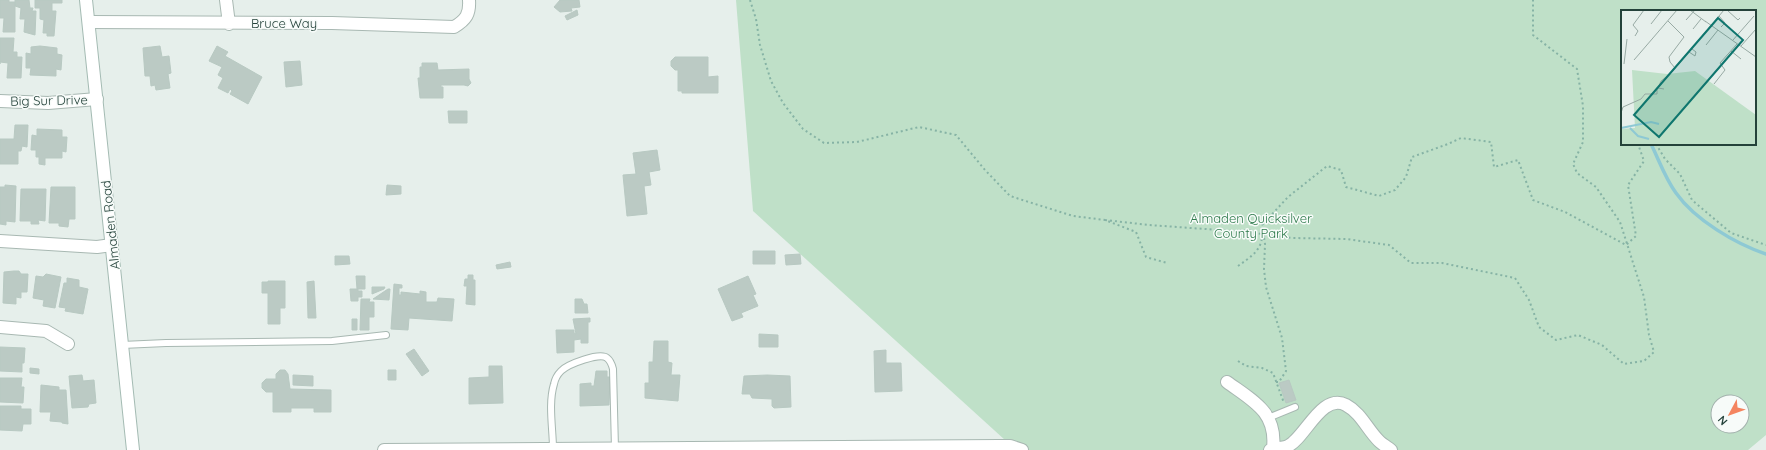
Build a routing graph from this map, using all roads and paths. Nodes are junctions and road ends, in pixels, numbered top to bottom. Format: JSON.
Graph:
{"nodes":[{"id":1,"x":86,"y":0,"type":"edge"},
{"id":2,"x":226,"y":0,"type":"edge"},
{"id":3,"x":750,"y":0,"type":"edge"},
{"id":4,"x":1533,"y":0,"type":"edge"},
{"id":5,"x":469,"y":5,"type":"edge"},
{"id":6,"x":89,"y":22,"type":"junction"},
{"id":7,"x":229,"y":24,"type":"junction"},
{"id":8,"x":97,"y":99,"type":"junction"},
{"id":9,"x":0,"y":101,"type":"edge"},
{"id":10,"x":1638,"y":145,"type":"edge"},
{"id":11,"x":1657,"y":145,"type":"edge"},
{"id":12,"x":1106,"y":220,"type":"junction"},
{"id":13,"x":1263,"y":235,"type":"junction"},
{"id":14,"x":0,"y":241,"type":"edge"},
{"id":15,"x":112,"y":245,"type":"junction"},
{"id":16,"x":1626,"y":245,"type":"junction"},
{"id":17,"x":1766,"y":245,"type":"edge"},
{"id":18,"x":1167,"y":263,"type":"dead end"},
{"id":19,"x":1238,"y":266,"type":"dead end"},
{"id":20,"x":0,"y":327,"type":"edge"},
{"id":21,"x":386,"y":335,"type":"dead end"},
{"id":22,"x":68,"y":344,"type":"dead end"},
{"id":23,"x":121,"y":345,"type":"junction"},
{"id":24,"x":1238,"y":361,"type":"dead end"},
{"id":25,"x":1227,"y":382,"type":"dead end"},
{"id":26,"x":1276,"y":382,"type":"junction"},
{"id":27,"x":1295,"y":407,"type":"dead end"},
{"id":28,"x":1286,"y":410,"type":"junction"},
{"id":29,"x":1268,"y":418,"type":"junction"},
{"id":30,"x":553,"y":449,"type":"edge"},
{"id":31,"x":615,"y":449,"type":"junction"},
{"id":32,"x":902,"y":449,"type":"edge"},
{"id":33,"x":1271,"y":449,"type":"edge"},
{"id":34,"x":133,"y":450,"type":"edge"},
{"id":35,"x":384,"y":450,"type":"edge"},
{"id":36,"x":1022,"y":450,"type":"edge"},
{"id":37,"x":1391,"y":450,"type":"edge"}],
"edges":[{"from":1,"to":6,"type":"street","name":"Almaden Road"},
{"from":2,"to":7,"type":"street"},
{"from":3,"to":12,"type":"path"},
{"from":4,"to":16,"type":"path"},
{"from":5,"to":7,"type":"street","name":"Bruce Way"},
{"from":6,"to":7,"type":"street","name":"Bruce Way"},
{"from":6,"to":8,"type":"street","name":"Almaden Road"},
{"from":8,"to":9,"type":"street","name":"Big Sur Drive"},
{"from":8,"to":15,"type":"street","name":"Almaden Road"},
{"from":10,"to":16,"type":"path"},
{"from":11,"to":17,"type":"path"},
{"from":12,"to":13,"type":"path"},
{"from":12,"to":18,"type":"path"},
{"from":13,"to":16,"type":"path"},
{"from":13,"to":16,"type":"path"},
{"from":13,"to":19,"type":"path"},
{"from":13,"to":26,"type":"path"},
{"from":14,"to":15,"type":"street"},
{"from":15,"to":23,"type":"street","name":"Almaden Road"},
{"from":20,"to":22,"type":"street"},
{"from":21,"to":23,"type":"lane"},
{"from":23,"to":34,"type":"street","name":"Almaden Road"},
{"from":24,"to":26,"type":"path"},
{"from":25,"to":29,"type":"street"},
{"from":26,"to":28,"type":"path"},
{"from":27,"to":28,"type":"lane"},
{"from":28,"to":29,"type":"lane"},
{"from":29,"to":33,"type":"street"},
{"from":30,"to":31,"type":"street"},
{"from":30,"to":31,"type":"lane"},
{"from":30,"to":35,"type":"street"},
{"from":31,"to":32,"type":"street"},
{"from":32,"to":36,"type":"street"},
{"from":33,"to":37,"type":"street"}]}
